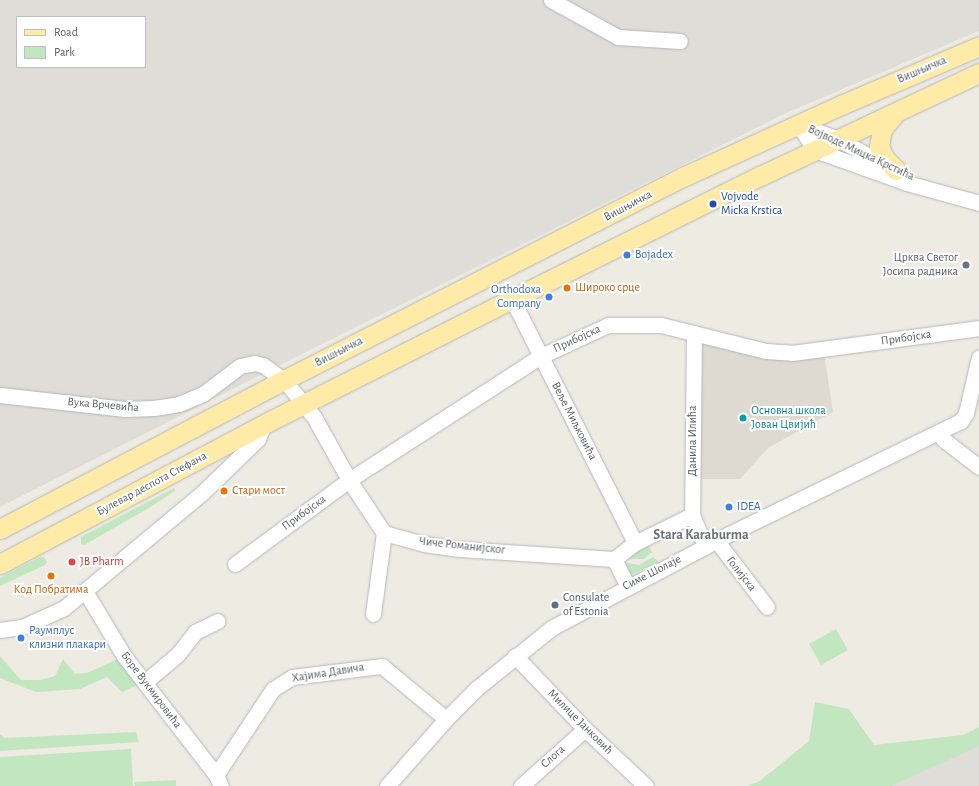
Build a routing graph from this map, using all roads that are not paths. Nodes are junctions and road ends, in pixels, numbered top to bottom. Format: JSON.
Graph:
{"nodes":[{"id":1,"x":551,"y":0,"type":"edge"},
{"id":2,"x":680,"y":41,"type":"dead end"},
{"id":3,"x":979,"y":46,"type":"edge"},
{"id":4,"x":979,"y":74,"type":"edge"},
{"id":5,"x":893,"y":116,"type":"junction"},
{"id":6,"x":798,"y":124,"type":"junction"},
{"id":7,"x":838,"y":140,"type":"junction"},
{"id":8,"x":816,"y":149,"type":"junction"},
{"id":9,"x":896,"y":170,"type":"junction"},
{"id":10,"x":946,"y":193,"type":"junction"},
{"id":11,"x":979,"y":203,"type":"edge"},
{"id":12,"x":512,"y":299,"type":"junction"},
{"id":13,"x":979,"y":328,"type":"edge"},
{"id":14,"x":694,"y":333,"type":"junction"},
{"id":15,"x":541,"y":356,"type":"junction"},
{"id":16,"x":979,"y":357,"type":"edge"},
{"id":17,"x":284,"y":380,"type":"junction"},
{"id":18,"x":0,"y":395,"type":"edge"},
{"id":19,"x":305,"y":403,"type":"junction"},
{"id":20,"x":260,"y":426,"type":"junction"},
{"id":21,"x":939,"y":433,"type":"junction"},
{"id":22,"x":979,"y":467,"type":"edge"},
{"id":23,"x":349,"y":480,"type":"junction"},
{"id":24,"x":692,"y":515,"type":"junction"},
{"id":25,"x":0,"y":529,"type":"edge"},
{"id":26,"x":384,"y":533,"type":"junction"},
{"id":27,"x":635,"y":543,"type":"junction"},
{"id":28,"x":710,"y":543,"type":"junction"},
{"id":29,"x":614,"y":559,"type":"junction"},
{"id":30,"x":0,"y":564,"type":"edge"},
{"id":31,"x":235,"y":564,"type":"dead end"},
{"id":32,"x":628,"y":586,"type":"junction"},
{"id":33,"x":85,"y":591,"type":"junction"},
{"id":34,"x":767,"y":607,"type":"dead end"},
{"id":35,"x":373,"y":614,"type":"dead end"},
{"id":36,"x":218,"y":621,"type":"dead end"},
{"id":37,"x":0,"y":630,"type":"edge"},
{"id":38,"x":515,"y":656,"type":"junction"},
{"id":39,"x":144,"y":682,"type":"junction"},
{"id":40,"x":446,"y":719,"type":"junction"},
{"id":41,"x":585,"y":729,"type":"junction"},
{"id":42,"x":219,"y":781,"type":"edge"},
{"id":43,"x":387,"y":786,"type":"edge"},
{"id":44,"x":521,"y":786,"type":"edge"},
{"id":45,"x":646,"y":786,"type":"edge"}],
"edges":[{"from":1,"to":2,"type":"street"},
{"from":3,"to":6,"type":"main road","name":"Вишњичка"},
{"from":4,"to":5,"type":"main road"},
{"from":5,"to":7,"type":"main road"},
{"from":5,"to":9,"type":"main road"},
{"from":6,"to":7,"type":"street","name":"Војводе Мицка Крстића"},
{"from":6,"to":8,"type":"street","name":"Војводе Мицка Крстића"},
{"from":6,"to":17,"type":"main road","name":"Вишњичка"},
{"from":7,"to":8,"type":"main road"},
{"from":7,"to":9,"type":"street","name":"Војводе Мицка Крстића"},
{"from":8,"to":10,"type":"street","name":"Војводе Мицка Крстића"},
{"from":8,"to":12,"type":"main road"},
{"from":9,"to":10,"type":"street","name":"Војводе Мицка Крстића"},
{"from":10,"to":11,"type":"street","name":"Војводе Мицка Крстића"},
{"from":12,"to":15,"type":"street","name":"Веље Миљковића"},
{"from":12,"to":19,"type":"main road"},
{"from":13,"to":14,"type":"street","name":"Прибојска"},
{"from":14,"to":15,"type":"street","name":"Прибојска"},
{"from":14,"to":24,"type":"street","name":"Данила Илића"},
{"from":15,"to":23,"type":"street","name":"Прибојска"},
{"from":15,"to":27,"type":"street","name":"Веље Миљковића"},
{"from":16,"to":21,"type":"street","name":"Симе Шолаје"},
{"from":17,"to":18,"type":"street","name":"Вука Врчевића"},
{"from":17,"to":19,"type":"street","name":"Вука Врчевића"},
{"from":17,"to":25,"type":"main road"},
{"from":19,"to":20,"type":"main road","name":"Булевар деспота Стефана"},
{"from":19,"to":23,"type":"street"},
{"from":20,"to":30,"type":"main road","name":"Булевар деспота Стефана"},
{"from":20,"to":33,"type":"street"},
{"from":21,"to":22,"type":"street"},
{"from":21,"to":28,"type":"street","name":"Симе Шолаје"},
{"from":23,"to":26,"type":"street"},
{"from":23,"to":31,"type":"street","name":"Прибојска"},
{"from":24,"to":27,"type":"street"},
{"from":24,"to":28,"type":"street","name":"Данила Илића"},
{"from":26,"to":29,"type":"street","name":"Чиче Романијског"},
{"from":26,"to":35,"type":"street"},
{"from":27,"to":29,"type":"street"},
{"from":28,"to":32,"type":"street","name":"Симе Шолаје"},
{"from":28,"to":34,"type":"street","name":"Голијска"},
{"from":29,"to":32,"type":"street"},
{"from":32,"to":38,"type":"street","name":"Симе Шолаје"},
{"from":33,"to":37,"type":"street"},
{"from":33,"to":39,"type":"street","name":"Боре Вукмировића"},
{"from":36,"to":39,"type":"street"},
{"from":38,"to":40,"type":"street","name":"Симе Шолаје"},
{"from":38,"to":41,"type":"street","name":"Милице Јанковић"},
{"from":39,"to":42,"type":"street","name":"Боре Вукмировића"},
{"from":40,"to":42,"type":"street","name":"Хајима Давича"},
{"from":40,"to":43,"type":"street","name":"Симе Шолаје"},
{"from":41,"to":44,"type":"street","name":"Слога"},
{"from":41,"to":45,"type":"street","name":"Милице Јанковић"}]}
